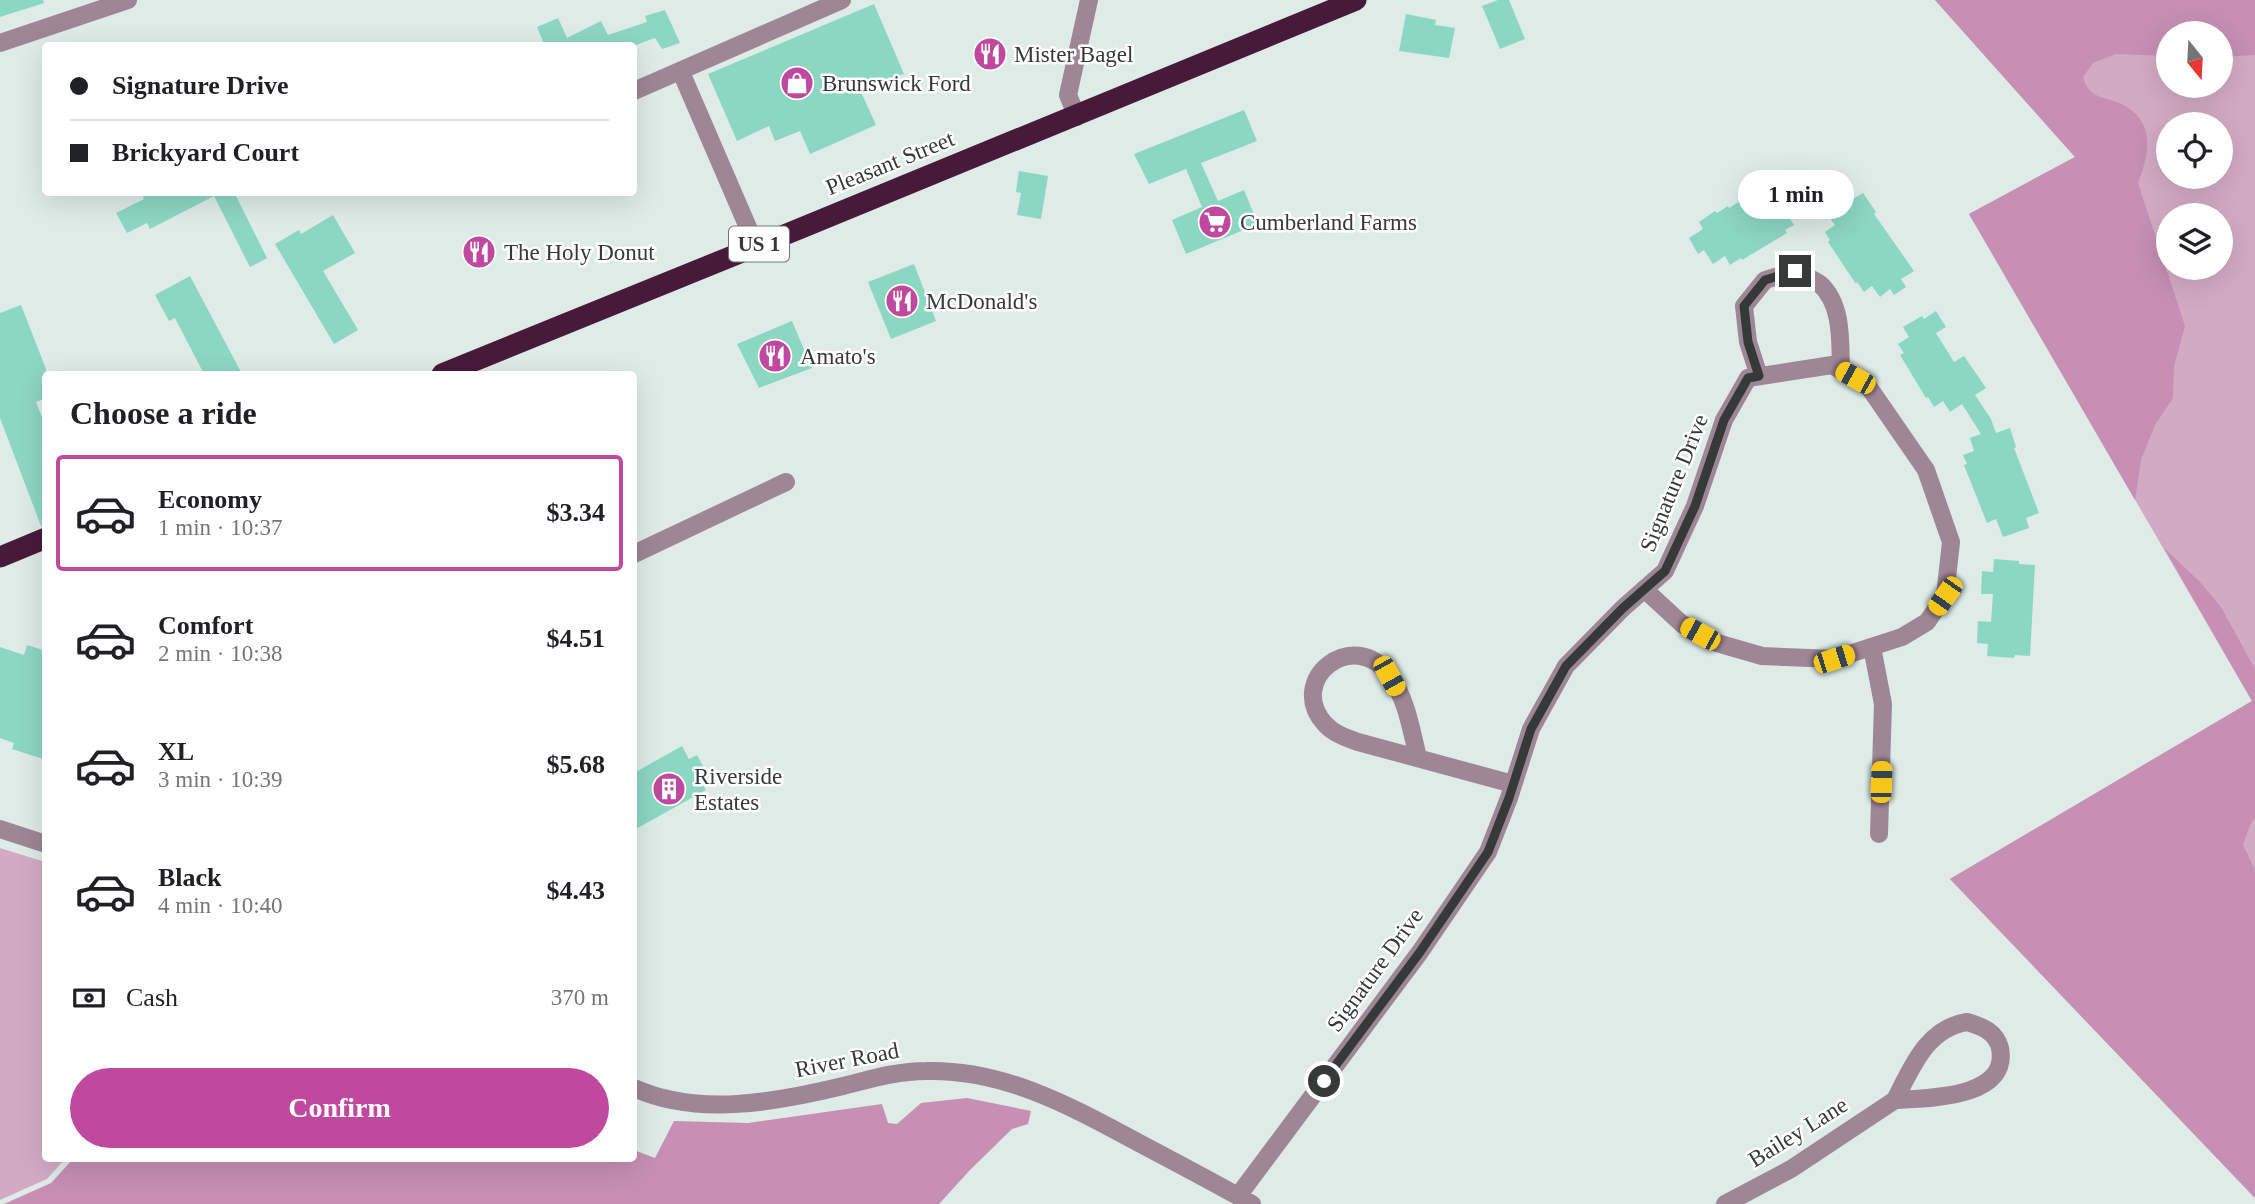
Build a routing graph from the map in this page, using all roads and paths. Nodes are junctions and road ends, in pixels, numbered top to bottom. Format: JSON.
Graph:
{"nodes":[{"id":1,"x":128,"y":0,"type":"edge"},
{"id":2,"x":842,"y":0,"type":"edge"},
{"id":3,"x":1089,"y":0,"type":"edge"},
{"id":4,"x":1356,"y":0,"type":"edge"},
{"id":5,"x":0,"y":43,"type":"edge"},
{"id":6,"x":681,"y":72,"type":"junction"},
{"id":7,"x":637,"y":90,"type":"edge"},
{"id":8,"x":1077,"y":117,"type":"junction"},
{"id":9,"x":755,"y":246,"type":"junction"},
{"id":10,"x":1841,"y":370,"type":"junction"},
{"id":11,"x":454,"y":371,"type":"edge"},
{"id":12,"x":1759,"y":376,"type":"junction"},
{"id":13,"x":786,"y":482,"type":"dead end"},
{"id":14,"x":42,"y":540,"type":"edge"},
{"id":15,"x":637,"y":553,"type":"edge"},
{"id":16,"x":0,"y":557,"type":"edge"},
{"id":17,"x":1644,"y":589,"type":"junction"},
{"id":18,"x":1872,"y":647,"type":"junction"},
{"id":19,"x":1418,"y":757,"type":"junction"},
{"id":20,"x":1513,"y":784,"type":"junction"},
{"id":21,"x":0,"y":829,"type":"edge"},
{"id":22,"x":1879,"y":834,"type":"dead end"},
{"id":23,"x":42,"y":843,"type":"edge"},
{"id":24,"x":637,"y":1089,"type":"edge"},
{"id":25,"x":1895,"y":1100,"type":"junction"},
{"id":26,"x":1245,"y":1200,"type":"edge"},
{"id":27,"x":1725,"y":1204,"type":"edge"}],
"edges":[{"from":1,"to":5,"type":"street"},
{"from":2,"to":6,"type":"street"},
{"from":3,"to":8,"type":"street"},
{"from":4,"to":8,"type":"highway","name":"Pleasant Street","number":"US 1"},
{"from":6,"to":7,"type":"street"},
{"from":6,"to":9,"type":"street"},
{"from":8,"to":9,"type":"highway","name":"Pleasant Street","number":"US 1"},
{"from":9,"to":11,"type":"highway","name":"Pleasant Street","number":"US 1"},
{"from":10,"to":12,"type":"street"},
{"from":10,"to":12,"type":"street"},
{"from":10,"to":18,"type":"street"},
{"from":12,"to":17,"type":"street","name":"Signature Drive"},
{"from":13,"to":15,"type":"street"},
{"from":14,"to":16,"type":"highway"},
{"from":17,"to":18,"type":"street"},
{"from":17,"to":20,"type":"street","name":"Signature Drive"},
{"from":18,"to":22,"type":"street"},
{"from":19,"to":19,"type":"street"},
{"from":19,"to":20,"type":"street"},
{"from":20,"to":26,"type":"street","name":"Signature Drive"},
{"from":21,"to":23,"type":"street"},
{"from":24,"to":26,"type":"street","name":"River Road"},
{"from":25,"to":25,"type":"street","name":"Bailey Lane"},
{"from":25,"to":27,"type":"street","name":"Bailey Lane"}]}
